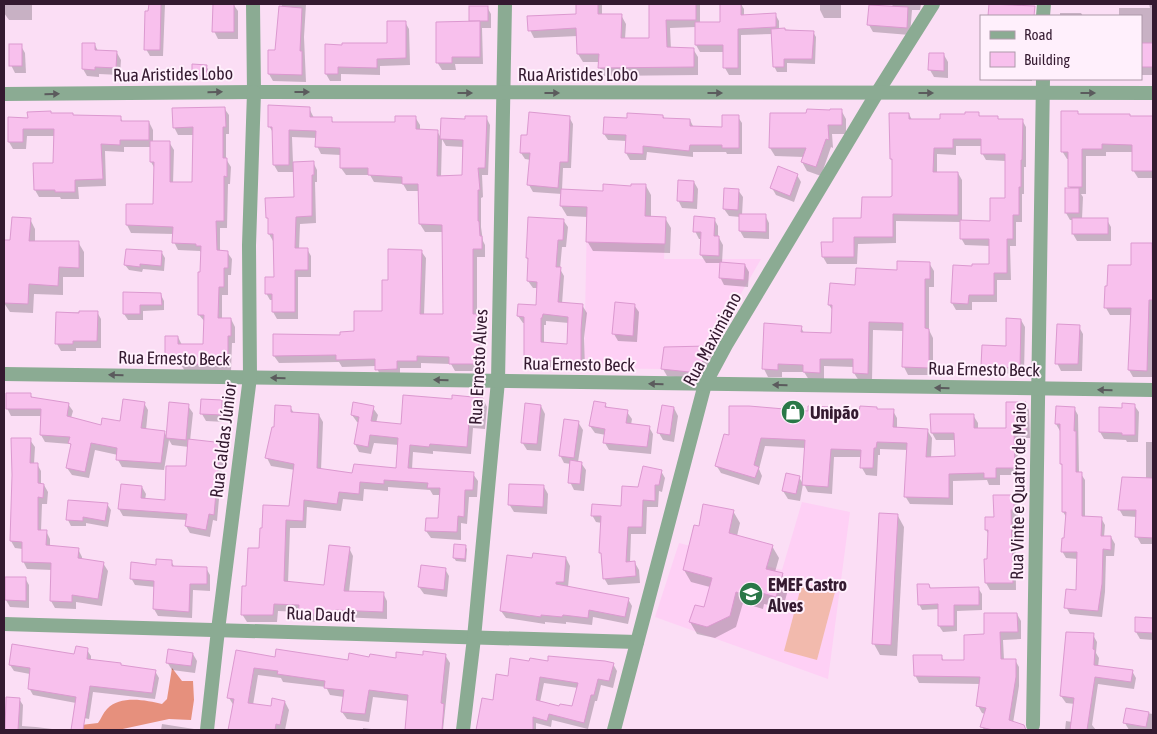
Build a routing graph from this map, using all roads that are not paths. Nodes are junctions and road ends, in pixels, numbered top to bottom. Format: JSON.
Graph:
{"nodes":[{"id":1,"x":253,"y":4,"type":"edge"},
{"id":2,"x":505,"y":4,"type":"edge"},
{"id":3,"x":933,"y":4,"type":"edge"},
{"id":4,"x":1043,"y":80,"type":"edge"},
{"id":5,"x":254,"y":92,"type":"junction"},
{"id":6,"x":503,"y":93,"type":"junction"},
{"id":7,"x":877,"y":93,"type":"junction"},
{"id":8,"x":1042,"y":93,"type":"junction"},
{"id":9,"x":1153,"y":93,"type":"edge"},
{"id":10,"x":4,"y":94,"type":"edge"},
{"id":11,"x":4,"y":374,"type":"edge"},
{"id":12,"x":250,"y":378,"type":"junction"},
{"id":13,"x":498,"y":381,"type":"junction"},
{"id":14,"x":705,"y":384,"type":"junction"},
{"id":15,"x":1038,"y":389,"type":"junction"},
{"id":16,"x":1153,"y":390,"type":"edge"},
{"id":17,"x":4,"y":624,"type":"edge"},
{"id":18,"x":218,"y":630,"type":"junction"},
{"id":19,"x":474,"y":638,"type":"junction"},
{"id":20,"x":637,"y":642,"type":"junction"},
{"id":21,"x":1033,"y":724,"type":"dead end"},
{"id":22,"x":207,"y":730,"type":"edge"},
{"id":23,"x":463,"y":730,"type":"edge"},
{"id":24,"x":614,"y":730,"type":"edge"}],
"edges":[{"from":1,"to":5,"type":"street","name":"Rua Caldas Júnior"},
{"from":2,"to":6,"type":"street","name":"Rua Ernesto Alves"},
{"from":3,"to":7,"type":"street","name":"Rua Maximiano"},
{"from":4,"to":8,"type":"street","name":"Rua Vinte e Quatro de Maio"},
{"from":5,"to":6,"type":"street","name":"Rua Aristides Lobo","one_way":true},
{"from":10,"to":5,"type":"street","name":"Rua Aristides Lobo","one_way":true},
{"from":5,"to":12,"type":"street","name":"Rua Caldas Júnior"},
{"from":6,"to":7,"type":"street","name":"Rua Aristides Lobo","one_way":true},
{"from":6,"to":13,"type":"street","name":"Rua Ernesto Alves"},
{"from":7,"to":8,"type":"street","name":"Rua Aristides Lobo","one_way":true},
{"from":7,"to":14,"type":"street","name":"Rua Maximiano"},
{"from":8,"to":9,"type":"street","name":"Rua Aristides Lobo","one_way":true},
{"from":8,"to":15,"type":"street","name":"Rua Vinte e Quatro de Maio"},
{"from":12,"to":11,"type":"street","name":"Rua Ernesto Beck","one_way":true},
{"from":13,"to":12,"type":"street","name":"Rua Ernesto Beck","one_way":true},
{"from":12,"to":18,"type":"street","name":"Rua Caldas Júnior"},
{"from":14,"to":13,"type":"street","name":"Rua Ernesto Beck","one_way":true},
{"from":13,"to":19,"type":"street","name":"Rua Ernesto Alves"},
{"from":15,"to":14,"type":"street","name":"Rua Ernesto Beck","one_way":true},
{"from":14,"to":20,"type":"street","name":"Rua Maximiano"},
{"from":16,"to":15,"type":"street","name":"Rua Ernesto Beck","one_way":true},
{"from":15,"to":21,"type":"street","name":"Rua Vinte e Quatro de Maio"},
{"from":17,"to":18,"type":"street","name":"Rua Daudt"},
{"from":18,"to":19,"type":"street","name":"Rua Daudt"},
{"from":18,"to":22,"type":"street","name":"Rua Caldas Júnior"},
{"from":19,"to":20,"type":"street","name":"Rua Daudt"},
{"from":19,"to":23,"type":"street","name":"Rua Ernesto Alves"},
{"from":20,"to":24,"type":"street","name":"Rua Maximiano"}]}
